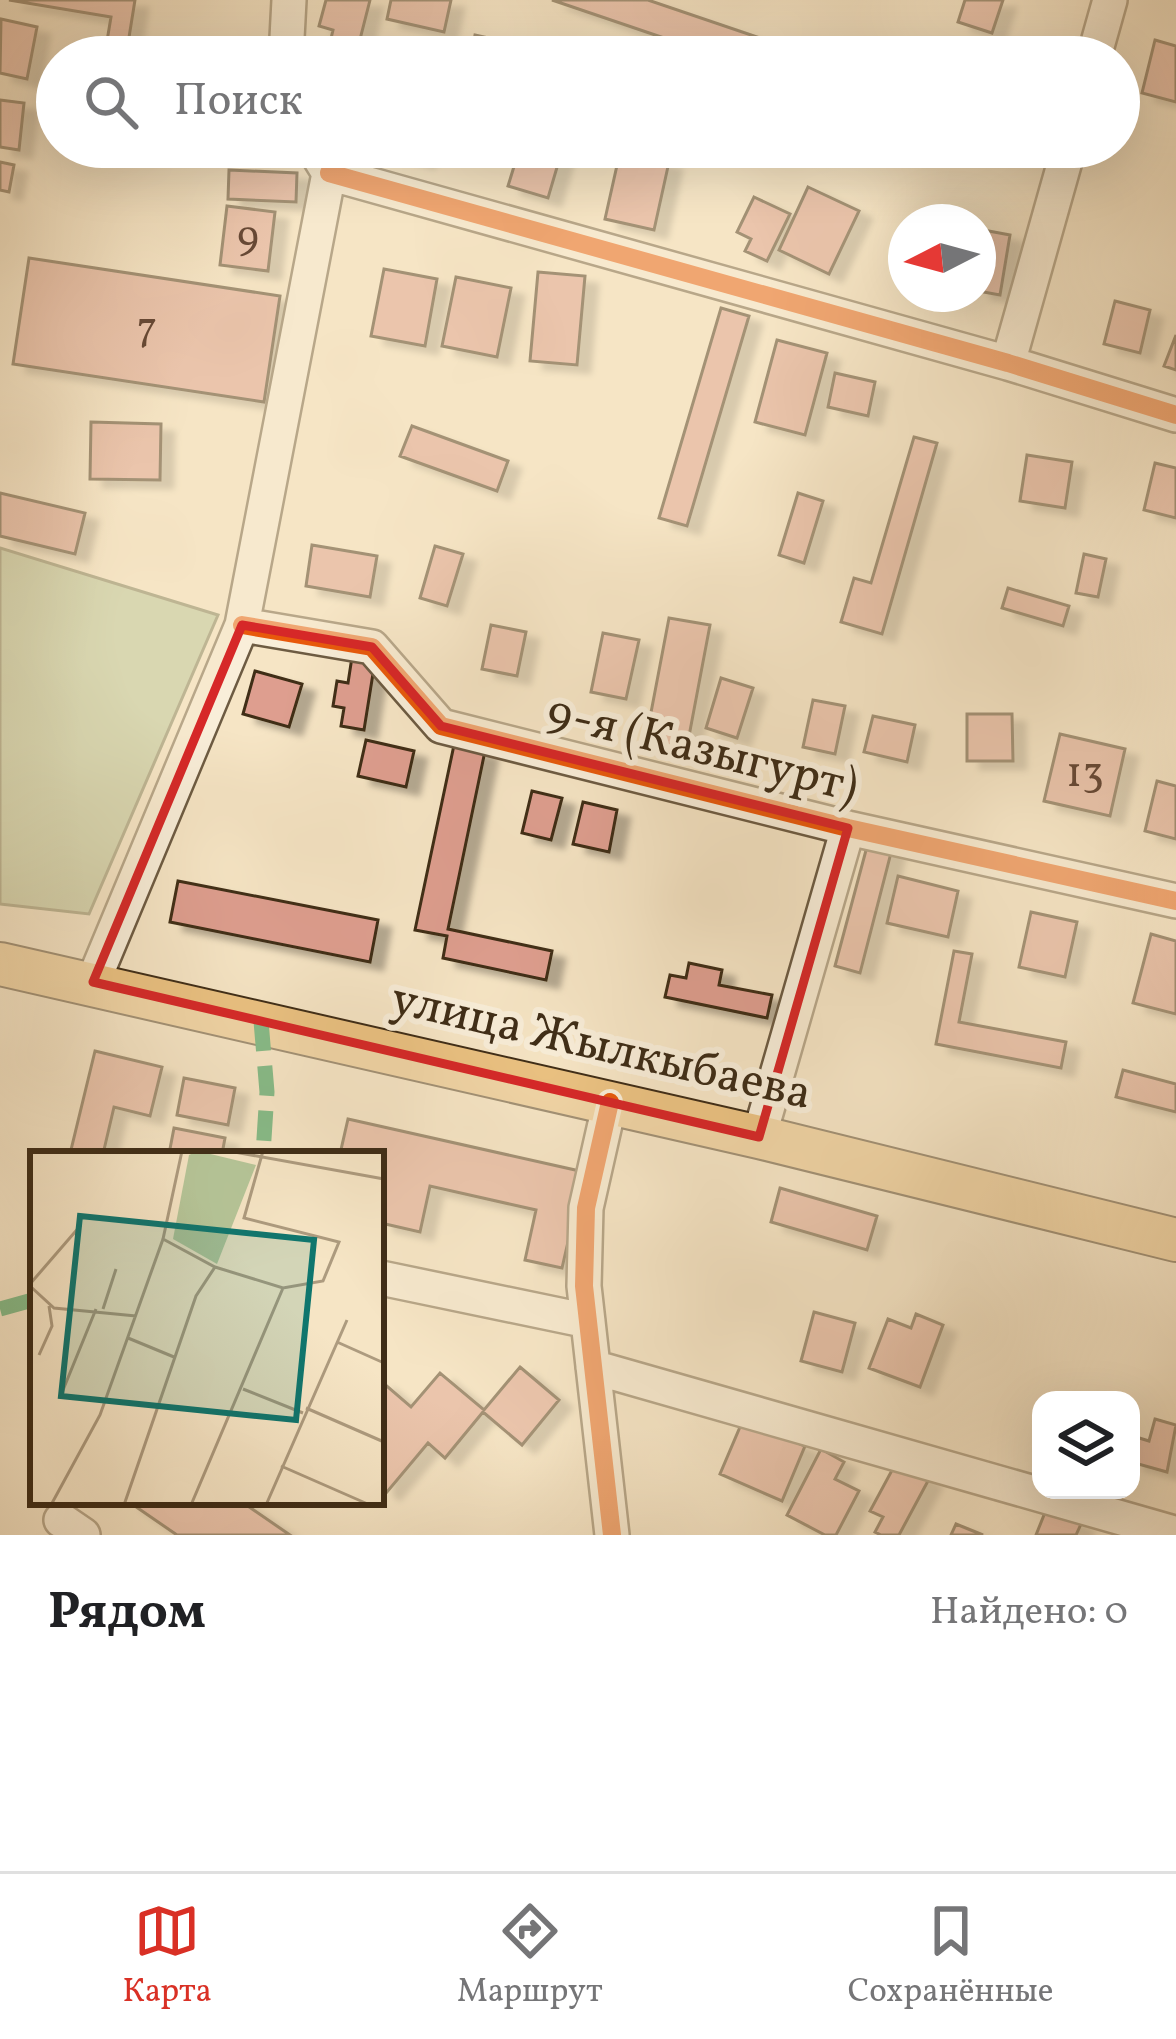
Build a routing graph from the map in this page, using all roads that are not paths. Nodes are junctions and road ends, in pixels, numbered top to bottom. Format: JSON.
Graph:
{"nodes":[{"id":1,"x":290,"y":0,"type":"edge"},
{"id":2,"x":1110,"y":0,"type":"edge"},
{"id":3,"x":287,"y":36,"type":"edge"},
{"id":4,"x":1100,"y":36,"type":"edge"},
{"id":5,"x":320,"y":168,"type":"edge"},
{"id":6,"x":348,"y":168,"type":"edge"},
{"id":7,"x":1063,"y":168,"type":"edge"},
{"id":8,"x":1008,"y":362,"type":"junction"},
{"id":9,"x":1176,"y":415,"type":"edge"},
{"id":10,"x":242,"y":625,"type":"junction"},
{"id":11,"x":848,"y":828,"type":"junction"},
{"id":12,"x":1176,"y":901,"type":"edge"},
{"id":13,"x":0,"y":964,"type":"edge"},
{"id":14,"x":93,"y":982,"type":"junction"},
{"id":15,"x":610,"y":1102,"type":"junction"},
{"id":16,"x":759,"y":1137,"type":"junction"},
{"id":17,"x":1176,"y":1240,"type":"edge"},
{"id":18,"x":384,"y":1279,"type":"edge"},
{"id":19,"x":588,"y":1321,"type":"junction"},
{"id":20,"x":593,"y":1367,"type":"junction"},
{"id":21,"x":1174,"y":1533,"type":"edge"},
{"id":22,"x":612,"y":1535,"type":"edge"}],
"edges":[{"from":1,"to":3,"type":"street"},
{"from":2,"to":4,"type":"street"},
{"from":5,"to":10,"type":"street"},
{"from":6,"to":8,"type":"street"},
{"from":7,"to":8,"type":"street"},
{"from":8,"to":9,"type":"street"},
{"from":10,"to":11,"type":"street","name":"9-я (Казыгурт)"},
{"from":10,"to":14,"type":"street"},
{"from":11,"to":12,"type":"street","name":"9-я (Казыгурт)"},
{"from":11,"to":16,"type":"street"},
{"from":13,"to":14,"type":"main road","name":"улица Жылкыбаева"},
{"from":14,"to":15,"type":"main road","name":"улица Жылкыбаева"},
{"from":15,"to":16,"type":"main road","name":"улица Жылкыбаева"},
{"from":15,"to":19,"type":"street"},
{"from":16,"to":17,"type":"main road","name":"улица Жылкыбаева"},
{"from":18,"to":19,"type":"street"},
{"from":19,"to":20,"type":"street"},
{"from":20,"to":21,"type":"street"},
{"from":20,"to":22,"type":"street"}]}
